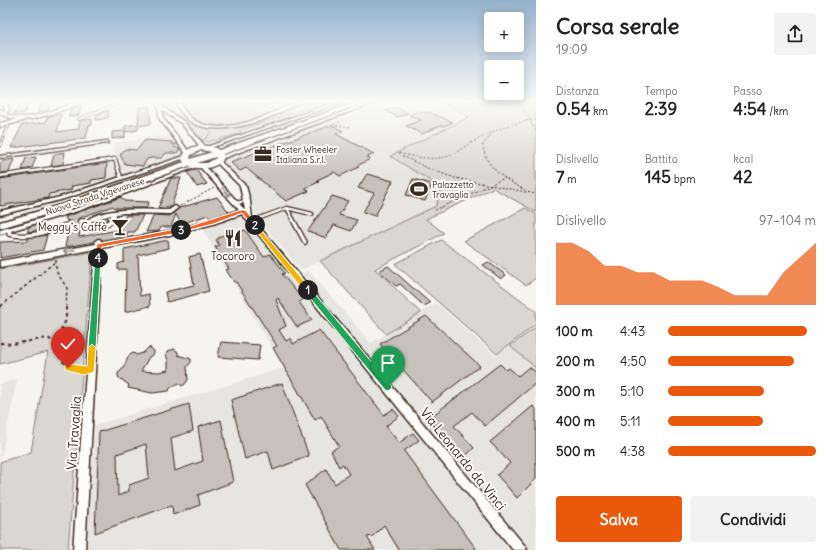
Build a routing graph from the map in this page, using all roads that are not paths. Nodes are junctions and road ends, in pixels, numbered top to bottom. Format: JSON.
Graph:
{"nodes":[{"id":1,"x":3,"y":126,"type":"edge"},
{"id":2,"x":167,"y":127,"type":"edge"},
{"id":3,"x":187,"y":127,"type":"edge"},
{"id":4,"x":206,"y":127,"type":"edge"},
{"id":5,"x":225,"y":127,"type":"edge"},
{"id":6,"x":265,"y":127,"type":"edge"},
{"id":7,"x":292,"y":127,"type":"edge"},
{"id":8,"x":296,"y":127,"type":"edge"},
{"id":9,"x":302,"y":127,"type":"edge"},
{"id":10,"x":106,"y":142,"type":"dead end"},
{"id":11,"x":0,"y":146,"type":"edge"},
{"id":12,"x":206,"y":146,"type":"junction"},
{"id":13,"x":219,"y":155,"type":"junction"},
{"id":14,"x":0,"y":157,"type":"edge"},
{"id":15,"x":191,"y":161,"type":"junction"},
{"id":16,"x":0,"y":176,"type":"edge"},
{"id":17,"x":121,"y":178,"type":"junction"},
{"id":18,"x":247,"y":200,"type":"junction"},
{"id":19,"x":235,"y":202,"type":"junction"},
{"id":20,"x":175,"y":208,"type":"road end"},
{"id":21,"x":287,"y":208,"type":"junction"},
{"id":22,"x":0,"y":213,"type":"edge"},
{"id":23,"x":112,"y":213,"type":"junction"},
{"id":24,"x":312,"y":214,"type":"dead end"},
{"id":25,"x":248,"y":217,"type":"junction"},
{"id":26,"x":0,"y":219,"type":"edge"},
{"id":27,"x":69,"y":224,"type":"dead end"},
{"id":28,"x":0,"y":225,"type":"edge"},
{"id":29,"x":10,"y":230,"type":"junction"},
{"id":30,"x":0,"y":232,"type":"edge"},
{"id":31,"x":305,"y":242,"type":"dead end"},
{"id":32,"x":98,"y":243,"type":"junction"},
{"id":33,"x":0,"y":264,"type":"edge"},
{"id":34,"x":79,"y":550,"type":"edge"},
{"id":35,"x":521,"y":550,"type":"edge"}],
"edges":[{"from":1,"to":11,"type":"lane"},
{"from":2,"to":15,"type":"street","name":"Via Leonardo da Vinci"},
{"from":3,"to":12,"type":"street"},
{"from":4,"to":5,"type":"street"},
{"from":6,"to":12,"type":"street"},
{"from":7,"to":13,"type":"main road","name":"Nuova Strada Vigevanese"},
{"from":8,"to":13,"type":"main road","name":"Nuova Strada Vigevanese"},
{"from":9,"to":13,"type":"street"},
{"from":10,"to":14,"type":"street"},
{"from":12,"to":13,"type":"main road"},
{"from":12,"to":15,"type":"main road","name":"Nuova Strada Vigevanese"},
{"from":13,"to":15,"type":"main road","name":"Nuova Strada Vigevanese"},
{"from":13,"to":15,"type":"main road","name":"Nuova Strada Vigevanese"},
{"from":13,"to":18,"type":"street"},
{"from":15,"to":17,"type":"street"},
{"from":15,"to":19,"type":"street","name":"Via Leonardo da Vinci","one_way":true},
{"from":15,"to":26,"type":"main road","name":"Nuova Strada Vigevanese"},
{"from":15,"to":28,"type":"main road","name":"Nuova Strada Vigevanese"},
{"from":15,"to":29,"type":"street"},
{"from":16,"to":17,"type":"lane"},
{"from":17,"to":22,"type":"street"},
{"from":18,"to":19,"type":"lane"},
{"from":18,"to":25,"type":"street"},
{"from":19,"to":25,"type":"street","name":"Via Leonardo da Vinci"},
{"from":20,"to":23,"type":"street"},
{"from":21,"to":24,"type":"lane"},
{"from":21,"to":25,"type":"lane"},
{"from":21,"to":31,"type":"lane"},
{"from":23,"to":23,"type":"street"},
{"from":25,"to":32,"type":"street"},
{"from":25,"to":35,"type":"street","name":"Via Leonardo da Vinci"},
{"from":27,"to":29,"type":"lane"},
{"from":29,"to":30,"type":"street"},
{"from":32,"to":33,"type":"street","one_way":true},
{"from":32,"to":34,"type":"street","name":"Via Travaglia"}]}
